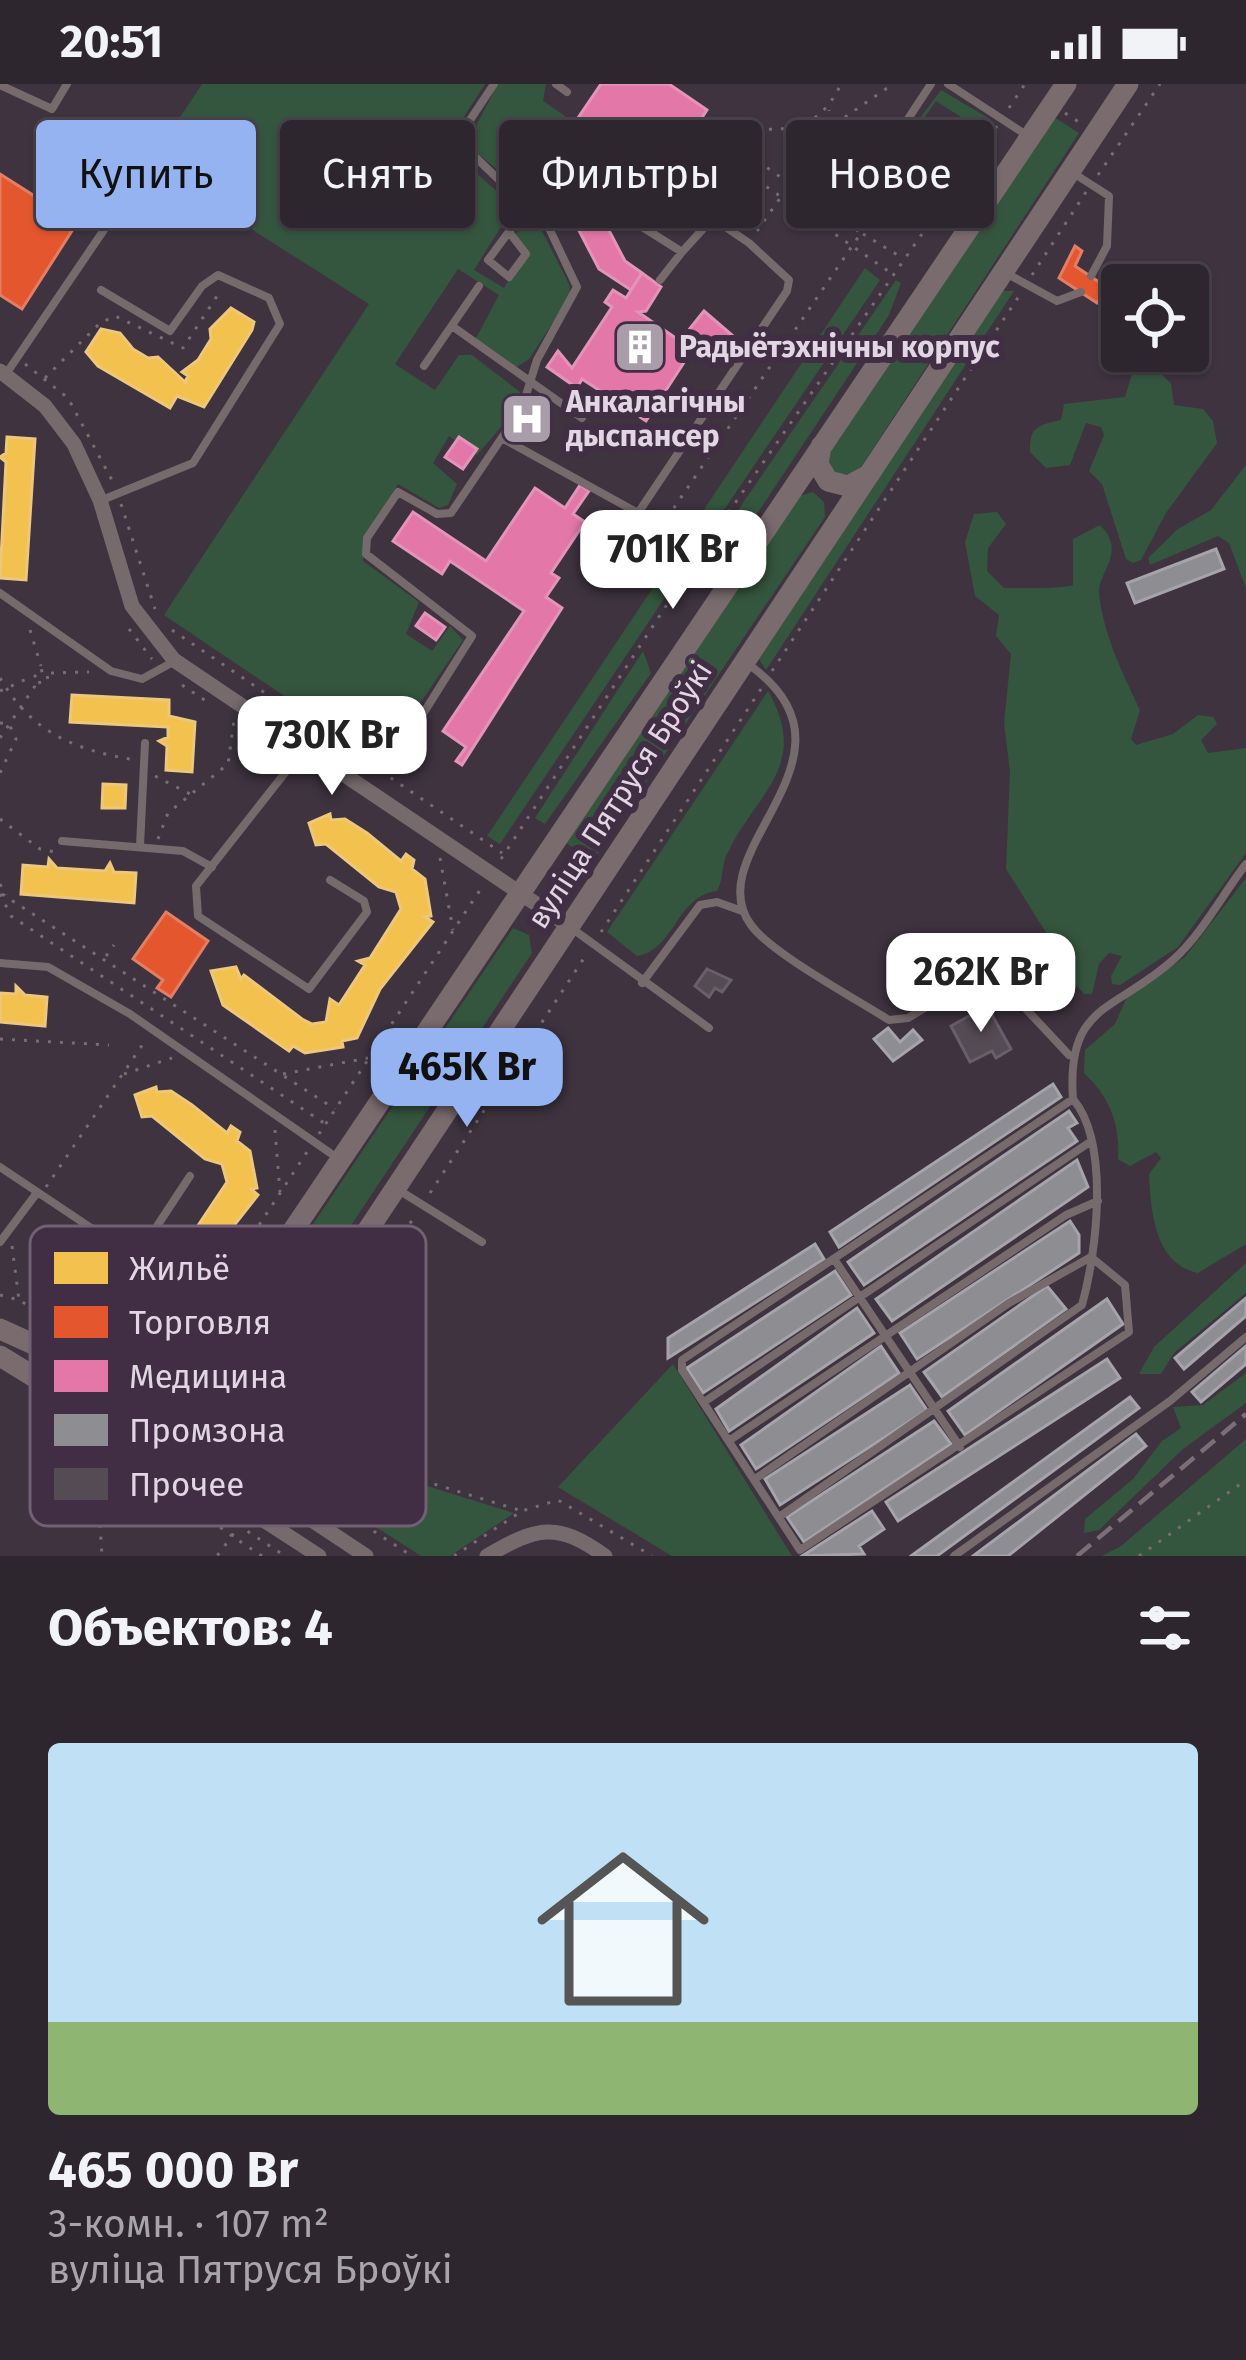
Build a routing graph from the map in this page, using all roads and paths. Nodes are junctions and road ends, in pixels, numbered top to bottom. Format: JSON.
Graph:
{"nodes":[{"id":1,"x":67,"y":84,"type":"edge"},
{"id":2,"x":494,"y":84,"type":"edge"},
{"id":3,"x":556,"y":84,"type":"edge"},
{"id":4,"x":841,"y":84,"type":"edge"},
{"id":5,"x":893,"y":84,"type":"edge"},
{"id":6,"x":931,"y":84,"type":"edge"},
{"id":7,"x":948,"y":84,"type":"edge"},
{"id":8,"x":1066,"y":84,"type":"edge"},
{"id":9,"x":1128,"y":84,"type":"edge"},
{"id":10,"x":1160,"y":84,"type":"edge"},
{"id":11,"x":0,"y":85,"type":"edge"},
{"id":12,"x":1024,"y":85,"type":"edge"},
{"id":13,"x":567,"y":92,"type":"dead end"},
{"id":14,"x":1052,"y":105,"type":"junction"},
{"id":15,"x":829,"y":110,"type":"junction"},
{"id":16,"x":1002,"y":118,"type":"junction"},
{"id":17,"x":815,"y":120,"type":"edge"},
{"id":18,"x":829,"y":120,"type":"edge"},
{"id":19,"x":841,"y":120,"type":"edge"},
{"id":20,"x":907,"y":120,"type":"edge"},
{"id":21,"x":1095,"y":132,"type":"junction"},
{"id":22,"x":1029,"y":137,"type":"junction"},
{"id":23,"x":1117,"y":147,"type":"junction"},
{"id":24,"x":1070,"y":170,"type":"junction"},
{"id":25,"x":499,"y":179,"type":"edge"},
{"id":26,"x":762,"y":183,"type":"edge"},
{"id":27,"x":1090,"y":186,"type":"junction"},
{"id":28,"x":786,"y":189,"type":"edge"},
{"id":29,"x":781,"y":196,"type":"junction"},
{"id":30,"x":786,"y":200,"type":"edge"},
{"id":31,"x":105,"y":228,"type":"edge"},
{"id":32,"x":511,"y":228,"type":"edge"},
{"id":33,"x":549,"y":228,"type":"edge"},
{"id":34,"x":644,"y":228,"type":"edge"},
{"id":35,"x":703,"y":228,"type":"edge"},
{"id":36,"x":727,"y":228,"type":"edge"},
{"id":37,"x":828,"y":229,"type":"edge"},
{"id":38,"x":508,"y":232,"type":"junction"},
{"id":39,"x":861,"y":233,"type":"dead end"},
{"id":40,"x":749,"y":243,"type":"junction"},
{"id":41,"x":682,"y":252,"type":"junction"},
{"id":42,"x":903,"y":259,"type":"junction"},
{"id":43,"x":1003,"y":271,"type":"junction"},
{"id":44,"x":893,"y":274,"type":"junction"},
{"id":45,"x":1091,"y":277,"type":"dead end"},
{"id":46,"x":660,"y":280,"type":"dead end"},
{"id":47,"x":1026,"y":285,"type":"junction"},
{"id":48,"x":479,"y":286,"type":"dead end"},
{"id":49,"x":225,"y":288,"type":"dead end"},
{"id":50,"x":100,"y":290,"type":"dead end"},
{"id":51,"x":1081,"y":292,"type":"dead end"},
{"id":52,"x":452,"y":326,"type":"junction"},
{"id":53,"x":17,"y":358,"type":"junction"},
{"id":54,"x":424,"y":366,"type":"dead end"},
{"id":55,"x":3,"y":373,"type":"edge"},
{"id":56,"x":44,"y":378,"type":"junction"},
{"id":57,"x":530,"y":382,"type":"junction"},
{"id":58,"x":582,"y":418,"type":"dead end"},
{"id":59,"x":502,"y":438,"type":"junction"},
{"id":60,"x":821,"y":446,"type":"junction"},
{"id":61,"x":867,"y":476,"type":"junction"},
{"id":62,"x":790,"y":493,"type":"junction"},
{"id":63,"x":117,"y":495,"type":"junction"},
{"id":64,"x":100,"y":500,"type":"junction"},
{"id":65,"x":638,"y":513,"type":"junction"},
{"id":66,"x":834,"y":525,"type":"junction"},
{"id":67,"x":702,"y":551,"type":"junction"},
{"id":68,"x":734,"y":571,"type":"junction"},
{"id":69,"x":0,"y":592,"type":"edge"},
{"id":70,"x":156,"y":613,"type":"dead end"},
{"id":71,"x":28,"y":623,"type":"dead end"},
{"id":72,"x":127,"y":625,"type":"dead end"},
{"id":73,"x":171,"y":630,"type":"dead end"},
{"id":74,"x":744,"y":662,"type":"junction"},
{"id":75,"x":169,"y":666,"type":"junction"},
{"id":76,"x":41,"y":668,"type":"junction"},
{"id":77,"x":98,"y":672,"type":"dead end"},
{"id":78,"x":49,"y":673,"type":"junction"},
{"id":79,"x":33,"y":676,"type":"junction"},
{"id":80,"x":0,"y":678,"type":"edge"},
{"id":81,"x":768,"y":678,"type":"junction"},
{"id":82,"x":37,"y":683,"type":"junction"},
{"id":83,"x":3,"y":689,"type":"edge"},
{"id":84,"x":20,"y":709,"type":"junction"},
{"id":85,"x":234,"y":720,"type":"junction"},
{"id":86,"x":0,"y":723,"type":"edge"},
{"id":87,"x":9,"y":724,"type":"junction"},
{"id":88,"x":414,"y":728,"type":"dead end"},
{"id":89,"x":250,"y":730,"type":"dead end"},
{"id":90,"x":0,"y":738,"type":"edge"},
{"id":91,"x":146,"y":743,"type":"dead end"},
{"id":92,"x":304,"y":749,"type":"junction"},
{"id":93,"x":144,"y":761,"type":"junction"},
{"id":94,"x":0,"y":773,"type":"edge"},
{"id":95,"x":192,"y":795,"type":"junction"},
{"id":96,"x":62,"y":841,"type":"dead end"},
{"id":97,"x":140,"y":846,"type":"junction"},
{"id":98,"x":156,"y":848,"type":"junction"},
{"id":99,"x":504,"y":854,"type":"junction"},
{"id":100,"x":1246,"y":864,"type":"edge"},
{"id":101,"x":454,"y":866,"type":"dead end"},
{"id":102,"x":212,"y":867,"type":"junction"},
{"id":103,"x":493,"y":872,"type":"junction"},
{"id":104,"x":469,"y":876,"type":"dead end"},
{"id":105,"x":613,"y":879,"type":"dead end"},
{"id":106,"x":330,"y":880,"type":"dead end"},
{"id":107,"x":0,"y":884,"type":"edge"},
{"id":108,"x":522,"y":890,"type":"junction"},
{"id":109,"x":629,"y":890,"type":"junction"},
{"id":110,"x":7,"y":896,"type":"junction"},
{"id":111,"x":742,"y":911,"type":"junction"},
{"id":112,"x":0,"y":914,"type":"edge"},
{"id":113,"x":11,"y":916,"type":"junction"},
{"id":114,"x":569,"y":926,"type":"junction"},
{"id":115,"x":453,"y":930,"type":"junction"},
{"id":116,"x":68,"y":932,"type":"junction"},
{"id":117,"x":593,"y":944,"type":"junction"},
{"id":118,"x":114,"y":945,"type":"dead end"},
{"id":119,"x":60,"y":946,"type":"junction"},
{"id":120,"x":105,"y":957,"type":"junction"},
{"id":121,"x":0,"y":963,"type":"edge"},
{"id":122,"x":642,"y":983,"type":"junction"},
{"id":123,"x":169,"y":1002,"type":"junction"},
{"id":124,"x":160,"y":1015,"type":"junction"},
{"id":125,"x":709,"y":1028,"type":"dead end"},
{"id":126,"x":153,"y":1030,"type":"junction"},
{"id":127,"x":219,"y":1034,"type":"junction"},
{"id":128,"x":0,"y":1039,"type":"edge"},
{"id":129,"x":109,"y":1046,"type":"dead end"},
{"id":130,"x":210,"y":1048,"type":"junction"},
{"id":131,"x":1069,"y":1055,"type":"junction"},
{"id":132,"x":175,"y":1057,"type":"dead end"},
{"id":133,"x":368,"y":1058,"type":"junction"},
{"id":134,"x":274,"y":1070,"type":"junction"},
{"id":135,"x":122,"y":1075,"type":"junction"},
{"id":136,"x":281,"y":1075,"type":"junction"},
{"id":137,"x":265,"y":1084,"type":"junction"},
{"id":138,"x":1073,"y":1099,"type":"junction"},
{"id":139,"x":334,"y":1109,"type":"junction"},
{"id":140,"x":325,"y":1124,"type":"junction"},
{"id":141,"x":1090,"y":1142,"type":"junction"},
{"id":142,"x":313,"y":1143,"type":"junction"},
{"id":143,"x":342,"y":1161,"type":"junction"},
{"id":144,"x":0,"y":1167,"type":"edge"},
{"id":145,"x":190,"y":1176,"type":"dead end"},
{"id":146,"x":395,"y":1188,"type":"junction"},
{"id":147,"x":280,"y":1194,"type":"junction"},
{"id":148,"x":38,"y":1195,"type":"junction"},
{"id":149,"x":1098,"y":1201,"type":"junction"},
{"id":150,"x":422,"y":1205,"type":"junction"},
{"id":151,"x":86,"y":1226,"type":"edge"},
{"id":152,"x":157,"y":1226,"type":"edge"},
{"id":153,"x":259,"y":1226,"type":"edge"},
{"id":154,"x":298,"y":1226,"type":"edge"},
{"id":155,"x":370,"y":1226,"type":"edge"},
{"id":156,"x":408,"y":1226,"type":"edge"},
{"id":157,"x":11,"y":1238,"type":"dead end"},
{"id":158,"x":0,"y":1242,"type":"edge"},
{"id":159,"x":482,"y":1242,"type":"dead end"},
{"id":160,"x":1091,"y":1257,"type":"junction"},
{"id":161,"x":834,"y":1259,"type":"junction"},
{"id":162,"x":0,"y":1295,"type":"edge"},
{"id":163,"x":862,"y":1297,"type":"junction"},
{"id":164,"x":19,"y":1300,"type":"junction"},
{"id":165,"x":30,"y":1307,"type":"edge"},
{"id":166,"x":0,"y":1329,"type":"edge"},
{"id":167,"x":886,"y":1334,"type":"junction"},
{"id":168,"x":1246,"y":1337,"type":"edge"},
{"id":169,"x":30,"y":1343,"type":"edge"},
{"id":170,"x":0,"y":1356,"type":"edge"},
{"id":171,"x":912,"y":1372,"type":"junction"},
{"id":172,"x":30,"y":1374,"type":"edge"},
{"id":173,"x":704,"y":1402,"type":"junction"},
{"id":174,"x":936,"y":1410,"type":"junction"},
{"id":175,"x":730,"y":1440,"type":"junction"},
{"id":176,"x":961,"y":1447,"type":"junction"},
{"id":177,"x":755,"y":1479,"type":"junction"},
{"id":178,"x":1246,"y":1480,"type":"edge"},
{"id":179,"x":426,"y":1482,"type":"edge"},
{"id":180,"x":522,"y":1511,"type":"dead end"},
{"id":181,"x":779,"y":1517,"type":"junction"},
{"id":182,"x":100,"y":1526,"type":"edge"},
{"id":183,"x":219,"y":1526,"type":"edge"},
{"id":184,"x":237,"y":1526,"type":"edge"},
{"id":185,"x":239,"y":1526,"type":"edge"},
{"id":186,"x":273,"y":1526,"type":"edge"},
{"id":187,"x":321,"y":1526,"type":"edge"},
{"id":188,"x":365,"y":1526,"type":"edge"},
{"id":189,"x":232,"y":1536,"type":"junction"},
{"id":190,"x":277,"y":1553,"type":"edge"},
{"id":191,"x":102,"y":1556,"type":"edge"},
{"id":192,"x":217,"y":1556,"type":"edge"},
{"id":193,"x":262,"y":1556,"type":"edge"},
{"id":194,"x":285,"y":1556,"type":"edge"},
{"id":195,"x":319,"y":1556,"type":"edge"},
{"id":196,"x":366,"y":1556,"type":"edge"},
{"id":197,"x":412,"y":1556,"type":"edge"},
{"id":198,"x":487,"y":1556,"type":"edge"},
{"id":199,"x":605,"y":1556,"type":"edge"},
{"id":200,"x":954,"y":1556,"type":"edge"},
{"id":201,"x":1138,"y":1556,"type":"edge"}],
"edges":[{"from":1,"to":11,"type":"lane"},
{"from":2,"to":25,"type":"lane"},
{"from":3,"to":13,"type":"lane"},
{"from":4,"to":15,"type":"path"},
{"from":5,"to":19,"type":"path"},
{"from":6,"to":20,"type":"lane"},
{"from":7,"to":16,"type":"lane"},
{"from":8,"to":14,"type":"main road","name":"вуліца Пятруся Броўкі"},
{"from":9,"to":21,"type":"main road","name":"вуліца Пятруся Броўкі"},
{"from":10,"to":23,"type":"path"},
{"from":12,"to":14,"type":"path"},
{"from":12,"to":16,"type":"path"},
{"from":14,"to":21,"type":"path"},
{"from":14,"to":22,"type":"main road","name":"вуліца Пятруся Броўкі"},
{"from":15,"to":17,"type":"path"},
{"from":15,"to":18,"type":"path"},
{"from":16,"to":22,"type":"lane"},
{"from":16,"to":42,"type":"path"},
{"from":21,"to":23,"type":"path"},
{"from":21,"to":24,"type":"main road","name":"вуліца Пятруся Броўкі"},
{"from":22,"to":60,"type":"main road","name":"вуліца Пятруся Броўкі"},
{"from":23,"to":27,"type":"path"},
{"from":24,"to":27,"type":"lane"},
{"from":24,"to":43,"type":"main road","name":"вуліца Пятруся Броўкі"},
{"from":26,"to":29,"type":"path"},
{"from":27,"to":45,"type":"lane"},
{"from":27,"to":47,"type":"path"},
{"from":28,"to":29,"type":"path"},
{"from":29,"to":30,"type":"path"},
{"from":29,"to":40,"type":"path"},
{"from":31,"to":53,"type":"lane"},
{"from":32,"to":38,"type":"lane"},
{"from":33,"to":57,"type":"lane"},
{"from":34,"to":41,"type":"lane"},
{"from":35,"to":41,"type":"lane"},
{"from":36,"to":40,"type":"lane"},
{"from":37,"to":44,"type":"path"},
{"from":38,"to":38,"type":"lane"},
{"from":39,"to":42,"type":"path"},
{"from":40,"to":65,"type":"lane"},
{"from":41,"to":46,"type":"lane"},
{"from":42,"to":44,"type":"path"},
{"from":43,"to":47,"type":"lane"},
{"from":43,"to":61,"type":"main road","name":"вуліца Пятруся Броўкі"},
{"from":44,"to":67,"type":"path"},
{"from":47,"to":51,"type":"lane"},
{"from":47,"to":81,"type":"path"},
{"from":48,"to":52,"type":"lane"},
{"from":49,"to":56,"type":"path"},
{"from":50,"to":63,"type":"lane"},
{"from":52,"to":54,"type":"lane"},
{"from":52,"to":57,"type":"lane"},
{"from":53,"to":55,"type":"lane"},
{"from":53,"to":56,"type":"path"},
{"from":55,"to":64,"type":"street"},
{"from":56,"to":63,"type":"path"},
{"from":57,"to":58,"type":"lane"},
{"from":57,"to":59,"type":"lane"},
{"from":59,"to":65,"type":"lane"},
{"from":59,"to":88,"type":"lane"},
{"from":60,"to":61,"type":"main road"},
{"from":60,"to":62,"type":"main road","name":"вуліца Пятруся Броўкі"},
{"from":61,"to":66,"type":"main road","name":"вуліца Пятруся Броўкі"},
{"from":62,"to":66,"type":"main road"},
{"from":62,"to":68,"type":"main road","name":"вуліца Пятруся Броўкі"},
{"from":63,"to":64,"type":"lane"},
{"from":63,"to":70,"type":"path"},
{"from":64,"to":75,"type":"street"},
{"from":65,"to":67,"type":"lane"},
{"from":66,"to":74,"type":"main road","name":"вуліца Пятруся Броўкі"},
{"from":67,"to":68,"type":"lane"},
{"from":67,"to":99,"type":"path"},
{"from":68,"to":108,"type":"main road","name":"вуліца Пятруся Броўкі"},
{"from":69,"to":75,"type":"lane"},
{"from":71,"to":76,"type":"path"},
{"from":72,"to":75,"type":"path"},
{"from":73,"to":99,"type":"path"},
{"from":74,"to":81,"type":"lane"},
{"from":74,"to":114,"type":"main road","name":"вуліца Пятруся Броўкі"},
{"from":75,"to":85,"type":"path"},
{"from":75,"to":92,"type":"street"},
{"from":76,"to":78,"type":"path"},
{"from":76,"to":79,"type":"path"},
{"from":77,"to":78,"type":"path"},
{"from":78,"to":82,"type":"path"},
{"from":79,"to":82,"type":"path"},
{"from":79,"to":83,"type":"path"},
{"from":80,"to":83,"type":"path"},
{"from":81,"to":109,"type":"path"},
{"from":81,"to":111,"type":"lane"},
{"from":82,"to":84,"type":"path"},
{"from":83,"to":84,"type":"path"},
{"from":84,"to":87,"type":"path"},
{"from":84,"to":93,"type":"path"},
{"from":85,"to":89,"type":"path"},
{"from":85,"to":95,"type":"path"},
{"from":86,"to":87,"type":"path"},
{"from":87,"to":90,"type":"path"},
{"from":87,"to":94,"type":"path"},
{"from":91,"to":93,"type":"lane"},
{"from":92,"to":102,"type":"lane"},
{"from":92,"to":103,"type":"street"},
{"from":93,"to":95,"type":"path"},
{"from":93,"to":97,"type":"lane"},
{"from":95,"to":98,"type":"path"},
{"from":96,"to":97,"type":"lane"},
{"from":97,"to":98,"type":"lane"},
{"from":98,"to":102,"type":"lane"},
{"from":99,"to":103,"type":"path"},
{"from":100,"to":131,"type":"lane"},
{"from":101,"to":115,"type":"path"},
{"from":102,"to":106,"type":"lane"},
{"from":103,"to":108,"type":"street"},
{"from":104,"to":115,"type":"path"},
{"from":105,"to":109,"type":"path"},
{"from":107,"to":110,"type":"path"},
{"from":108,"to":114,"type":"street"},
{"from":108,"to":143,"type":"main road","name":"вуліца Пятруся Броўкі"},
{"from":109,"to":117,"type":"path"},
{"from":110,"to":113,"type":"path"},
{"from":110,"to":116,"type":"path"},
{"from":111,"to":122,"type":"lane"},
{"from":111,"to":131,"type":"lane"},
{"from":112,"to":113,"type":"path"},
{"from":113,"to":119,"type":"path"},
{"from":114,"to":117,"type":"lane"},
{"from":114,"to":146,"type":"main road","name":"вуліца Пятруся Броўкі"},
{"from":115,"to":133,"type":"path"},
{"from":116,"to":119,"type":"path"},
{"from":116,"to":120,"type":"path"},
{"from":117,"to":122,"type":"lane"},
{"from":117,"to":150,"type":"path"},
{"from":118,"to":120,"type":"path"},
{"from":119,"to":124,"type":"path"},
{"from":120,"to":123,"type":"path"},
{"from":121,"to":126,"type":"lane"},
{"from":122,"to":125,"type":"lane"},
{"from":123,"to":124,"type":"path"},
{"from":123,"to":127,"type":"path"},
{"from":124,"to":130,"type":"path"},
{"from":126,"to":135,"type":"path"},
{"from":126,"to":142,"type":"lane"},
{"from":127,"to":130,"type":"path"},
{"from":127,"to":134,"type":"path"},
{"from":128,"to":129,"type":"path"},
{"from":130,"to":137,"type":"path"},
{"from":131,"to":138,"type":"lane"},
{"from":132,"to":135,"type":"path"},
{"from":133,"to":136,"type":"path"},
{"from":133,"to":139,"type":"path"},
{"from":134,"to":136,"type":"path"},
{"from":134,"to":137,"type":"path"},
{"from":135,"to":148,"type":"path"},
{"from":136,"to":139,"type":"path"},
{"from":137,"to":140,"type":"path"},
{"from":138,"to":141,"type":"lane"},
{"from":138,"to":161,"type":"lane"},
{"from":139,"to":140,"type":"path"},
{"from":140,"to":142,"type":"path"},
{"from":141,"to":149,"type":"lane"},
{"from":141,"to":163,"type":"lane"},
{"from":142,"to":143,"type":"lane"},
{"from":142,"to":147,"type":"path"},
{"from":142,"to":147,"type":"path"},
{"from":143,"to":154,"type":"main road","name":"вуліца Пятруся Броўкі"},
{"from":144,"to":148,"type":"lane"},
{"from":145,"to":152,"type":"lane"},
{"from":146,"to":150,"type":"lane"},
{"from":146,"to":155,"type":"main road","name":"вуліца Пятруся Броўкі"},
{"from":147,"to":153,"type":"path"},
{"from":148,"to":151,"type":"lane"},
{"from":148,"to":158,"type":"lane"},
{"from":149,"to":160,"type":"lane"},
{"from":149,"to":167,"type":"lane"},
{"from":150,"to":156,"type":"path"},
{"from":150,"to":159,"type":"lane"},
{"from":157,"to":164,"type":"path"},
{"from":160,"to":171,"type":"lane"},
{"from":160,"to":174,"type":"lane"},
{"from":160,"to":176,"type":"lane"},
{"from":161,"to":163,"type":"lane"},
{"from":161,"to":173,"type":"lane"},
{"from":162,"to":164,"type":"path"},
{"from":163,"to":167,"type":"lane"},
{"from":163,"to":173,"type":"lane"},
{"from":164,"to":165,"type":"path"},
{"from":166,"to":169,"type":"main road"},
{"from":167,"to":171,"type":"lane"},
{"from":167,"to":175,"type":"lane"},
{"from":168,"to":200,"type":"lane"},
{"from":170,"to":172,"type":"main road"},
{"from":171,"to":174,"type":"lane"},
{"from":171,"to":177,"type":"lane"},
{"from":173,"to":175,"type":"lane"},
{"from":174,"to":176,"type":"lane"},
{"from":174,"to":181,"type":"lane"},
{"from":175,"to":177,"type":"lane"},
{"from":176,"to":181,"type":"lane"},
{"from":177,"to":181,"type":"lane"},
{"from":178,"to":201,"type":"path"},
{"from":179,"to":180,"type":"path"},
{"from":182,"to":191,"type":"path"},
{"from":183,"to":189,"type":"path"},
{"from":184,"to":189,"type":"path"},
{"from":185,"to":190,"type":"path"},
{"from":186,"to":195,"type":"street"},
{"from":187,"to":196,"type":"street"},
{"from":188,"to":197,"type":"path"},
{"from":189,"to":192,"type":"path"},
{"from":189,"to":193,"type":"path"},
{"from":190,"to":194,"type":"path"},
{"from":198,"to":199,"type":"street"}]}
